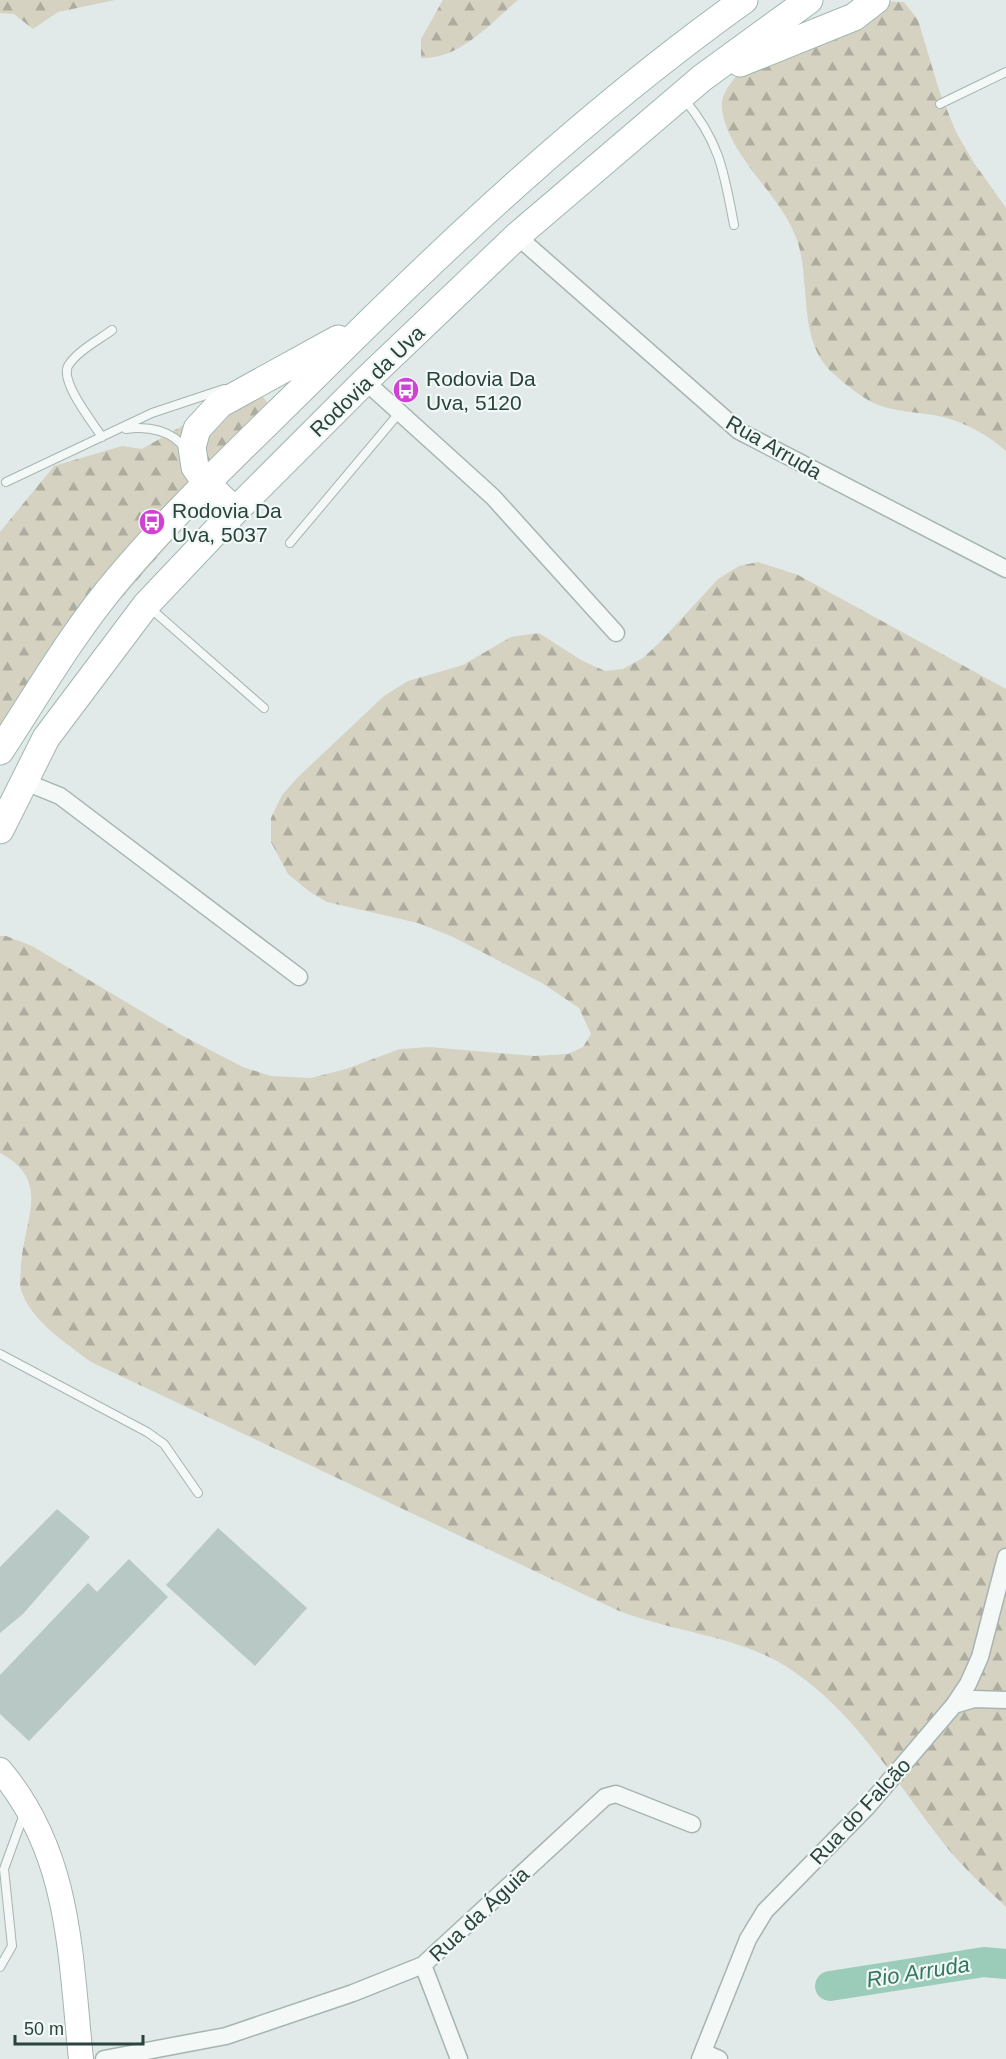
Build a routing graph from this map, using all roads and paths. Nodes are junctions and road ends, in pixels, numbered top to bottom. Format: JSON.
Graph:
{"nodes":[{"id":1,"x":744,"y":0,"type":"edge"},
{"id":2,"x":809,"y":0,"type":"edge"},
{"id":3,"x":876,"y":0,"type":"edge"},
{"id":4,"x":1006,"y":72,"type":"edge"},
{"id":5,"x":702,"y":78,"type":"junction"},
{"id":6,"x":681,"y":96,"type":"junction"},
{"id":7,"x":940,"y":104,"type":"dead end"},
{"id":8,"x":734,"y":225,"type":"dead end"},
{"id":9,"x":517,"y":236,"type":"junction"},
{"id":10,"x":370,"y":321,"type":"junction"},
{"id":11,"x":112,"y":330,"type":"dead end"},
{"id":12,"x":296,"y":364,"type":"junction"},
{"id":13,"x":365,"y":381,"type":"junction"},
{"id":14,"x":400,"y":412,"type":"junction"},
{"id":15,"x":119,"y":430,"type":"junction"},
{"id":16,"x":102,"y":437,"type":"junction"},
{"id":17,"x":201,"y":475,"type":"junction"},
{"id":18,"x":6,"y":482,"type":"dead end"},
{"id":19,"x":235,"y":512,"type":"junction"},
{"id":20,"x":290,"y":543,"type":"dead end"},
{"id":21,"x":1006,"y":568,"type":"edge"},
{"id":22,"x":146,"y":605,"type":"junction"},
{"id":23,"x":616,"y":633,"type":"dead end"},
{"id":24,"x":264,"y":708,"type":"dead end"},
{"id":25,"x":0,"y":751,"type":"edge"},
{"id":26,"x":23,"y":781,"type":"junction"},
{"id":27,"x":0,"y":830,"type":"edge"},
{"id":28,"x":299,"y":977,"type":"dead end"},
{"id":29,"x":0,"y":1354,"type":"edge"},
{"id":30,"x":198,"y":1493,"type":"dead end"},
{"id":31,"x":1006,"y":1557,"type":"edge"},
{"id":32,"x":1006,"y":1700,"type":"edge"},
{"id":33,"x":954,"y":1705,"type":"junction"},
{"id":34,"x":0,"y":1770,"type":"edge"},
{"id":35,"x":27,"y":1808,"type":"junction"},
{"id":36,"x":692,"y":1824,"type":"dead end"},
{"id":37,"x":423,"y":1965,"type":"junction"},
{"id":38,"x":0,"y":1967,"type":"edge"},
{"id":39,"x":702,"y":2055,"type":"edge"},
{"id":40,"x":81,"y":2059,"type":"edge"},
{"id":41,"x":104,"y":2059,"type":"edge"},
{"id":42,"x":459,"y":2059,"type":"edge"},
{"id":43,"x":719,"y":2059,"type":"edge"}],
"edges":[{"from":1,"to":10,"type":"main road","name":"Rodovia da Uva"},
{"from":2,"to":5,"type":"main road","name":"Rodovia da Uva"},
{"from":3,"to":5,"type":"main road"},
{"from":4,"to":7,"type":"lane"},
{"from":5,"to":6,"type":"main road","name":"Rodovia da Uva"},
{"from":6,"to":8,"type":"lane"},
{"from":6,"to":9,"type":"main road","name":"Rodovia da Uva"},
{"from":9,"to":13,"type":"main road","name":"Rodovia da Uva"},
{"from":9,"to":21,"type":"street","name":"Rua Arruda"},
{"from":10,"to":12,"type":"main road"},
{"from":10,"to":17,"type":"main road","name":"Rodovia da Uva"},
{"from":11,"to":16,"type":"lane"},
{"from":12,"to":15,"type":"lane"},
{"from":12,"to":17,"type":"main road"},
{"from":13,"to":14,"type":"street"},
{"from":13,"to":19,"type":"main road","name":"Rodovia da Uva"},
{"from":14,"to":20,"type":"lane"},
{"from":14,"to":23,"type":"street"},
{"from":15,"to":16,"type":"lane"},
{"from":15,"to":17,"type":"lane"},
{"from":16,"to":18,"type":"lane"},
{"from":17,"to":19,"type":"main road"},
{"from":17,"to":25,"type":"main road","name":"Rodovia da Uva"},
{"from":19,"to":22,"type":"main road","name":"Rodovia da Uva"},
{"from":22,"to":24,"type":"lane"},
{"from":22,"to":26,"type":"main road","name":"Rodovia da Uva"},
{"from":26,"to":27,"type":"main road","name":"Rodovia da Uva"},
{"from":26,"to":28,"type":"street"},
{"from":29,"to":30,"type":"lane"},
{"from":31,"to":33,"type":"street","name":"Rua do Falcão"},
{"from":32,"to":33,"type":"street"},
{"from":33,"to":39,"type":"street","name":"Rua do Falcão"},
{"from":34,"to":35,"type":"street"},
{"from":35,"to":38,"type":"lane"},
{"from":35,"to":40,"type":"street"},
{"from":36,"to":37,"type":"street","name":"Rua da Águia"},
{"from":37,"to":41,"type":"street","name":"Rua da Águia"},
{"from":37,"to":42,"type":"street"},
{"from":39,"to":43,"type":"street"}]}
